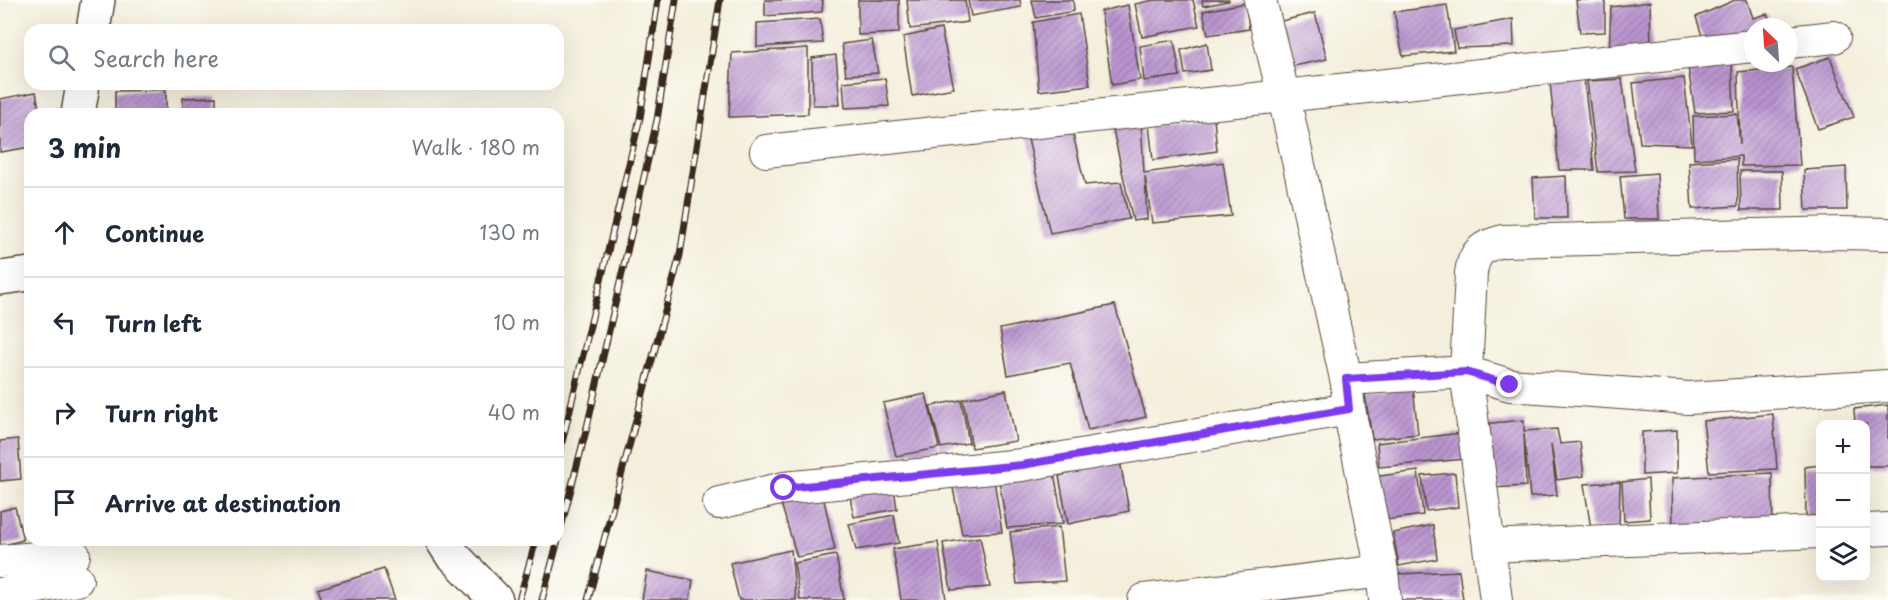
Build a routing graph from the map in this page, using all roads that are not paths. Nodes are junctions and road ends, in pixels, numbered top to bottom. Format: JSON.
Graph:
{"nodes":[{"id":1,"x":98,"y":0,"type":"edge"},
{"id":2,"x":1260,"y":0,"type":"edge"},
{"id":3,"x":94,"y":24,"type":"edge"},
{"id":4,"x":1834,"y":37,"type":"dead end"},
{"id":5,"x":1798,"y":41,"type":"edge"},
{"id":6,"x":1744,"y":47,"type":"edge"},
{"id":7,"x":82,"y":90,"type":"edge"},
{"id":8,"x":1284,"y":97,"type":"junction"},
{"id":9,"x":79,"y":108,"type":"edge"},
{"id":10,"x":766,"y":151,"type":"dead end"},
{"id":11,"x":1888,"y":234,"type":"edge"},
{"id":12,"x":24,"y":275,"type":"edge"},
{"id":13,"x":0,"y":278,"type":"edge"},
{"id":14,"x":1466,"y":372,"type":"junction"},
{"id":15,"x":1346,"y":379,"type":"junction"},
{"id":16,"x":1888,"y":386,"type":"edge"},
{"id":17,"x":1349,"y":409,"type":"junction"},
{"id":18,"x":719,"y":503,"type":"dead end"},
{"id":19,"x":1870,"y":530,"type":"edge"},
{"id":20,"x":1888,"y":530,"type":"edge"},
{"id":21,"x":1816,"y":532,"type":"edge"},
{"id":22,"x":446,"y":546,"type":"edge"},
{"id":23,"x":1490,"y":546,"type":"junction"},
{"id":24,"x":0,"y":561,"type":"edge"},
{"id":25,"x":76,"y":569,"type":"edge"},
{"id":26,"x":1384,"y":586,"type":"edge"},
{"id":27,"x":0,"y":594,"type":"edge"},
{"id":28,"x":496,"y":600,"type":"edge"},
{"id":29,"x":1144,"y":600,"type":"edge"},
{"id":30,"x":1496,"y":600,"type":"edge"}],
"edges":[{"from":1,"to":3,"type":"main road"},
{"from":2,"to":8,"type":"street"},
{"from":4,"to":5,"type":"street"},
{"from":6,"to":8,"type":"street"},
{"from":7,"to":9,"type":"main road"},
{"from":8,"to":10,"type":"street"},
{"from":8,"to":15,"type":"street"},
{"from":11,"to":14,"type":"street"},
{"from":12,"to":13,"type":"main road"},
{"from":14,"to":15,"type":"street"},
{"from":14,"to":16,"type":"street"},
{"from":14,"to":23,"type":"street"},
{"from":15,"to":17,"type":"street"},
{"from":17,"to":18,"type":"street"},
{"from":17,"to":26,"type":"street"},
{"from":19,"to":20,"type":"street"},
{"from":21,"to":23,"type":"street"},
{"from":22,"to":28,"type":"main road"},
{"from":23,"to":30,"type":"street"},
{"from":24,"to":25,"type":"street"},
{"from":25,"to":27,"type":"street"},
{"from":26,"to":29,"type":"street"}]}
